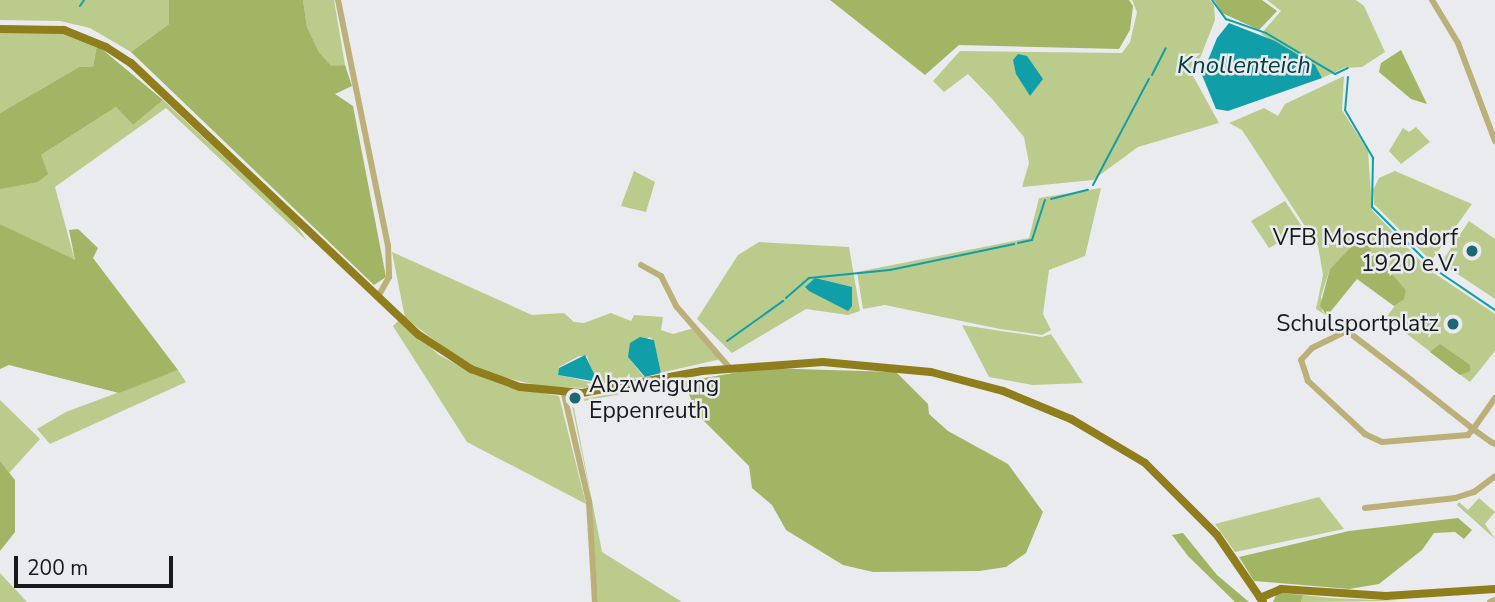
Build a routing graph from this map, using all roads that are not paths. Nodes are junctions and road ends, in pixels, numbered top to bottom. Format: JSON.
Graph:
{"nodes":[{"id":1,"x":338,"y":0,"type":"edge"},
{"id":2,"x":1432,"y":0,"type":"edge"},
{"id":3,"x":0,"y":29,"type":"edge"},
{"id":4,"x":1495,"y":118,"type":"edge"},
{"id":5,"x":1487,"y":121,"type":"junction"},
{"id":6,"x":1495,"y":141,"type":"edge"},
{"id":7,"x":641,"y":265,"type":"dead end"},
{"id":8,"x":378,"y":297,"type":"junction"},
{"id":9,"x":729,"y":368,"type":"junction"},
{"id":10,"x":564,"y":394,"type":"junction"},
{"id":11,"x":1495,"y":398,"type":"edge"},
{"id":12,"x":1473,"y":429,"type":"junction"},
{"id":13,"x":1495,"y":444,"type":"edge"},
{"id":14,"x":1495,"y":476,"type":"edge"},
{"id":15,"x":1365,"y":508,"type":"dead end"},
{"id":16,"x":1495,"y":589,"type":"edge"},
{"id":17,"x":1261,"y":600,"type":"edge"},
{"id":18,"x":1495,"y":600,"type":"edge"},
{"id":19,"x":595,"y":602,"type":"edge"},
{"id":20,"x":1490,"y":602,"type":"edge"}],
"edges":[{"from":1,"to":8,"type":"street"},
{"from":2,"to":5,"type":"street"},
{"from":3,"to":8,"type":"main road"},
{"from":4,"to":5,"type":"street"},
{"from":5,"to":6,"type":"street"},
{"from":7,"to":9,"type":"street"},
{"from":8,"to":10,"type":"main road"},
{"from":9,"to":10,"type":"main road"},
{"from":9,"to":17,"type":"main road"},
{"from":10,"to":19,"type":"street"},
{"from":11,"to":12,"type":"street"},
{"from":12,"to":12,"type":"street"},
{"from":12,"to":13,"type":"street"},
{"from":14,"to":15,"type":"street"},
{"from":16,"to":17,"type":"main road"},
{"from":18,"to":20,"type":"street"}]}
